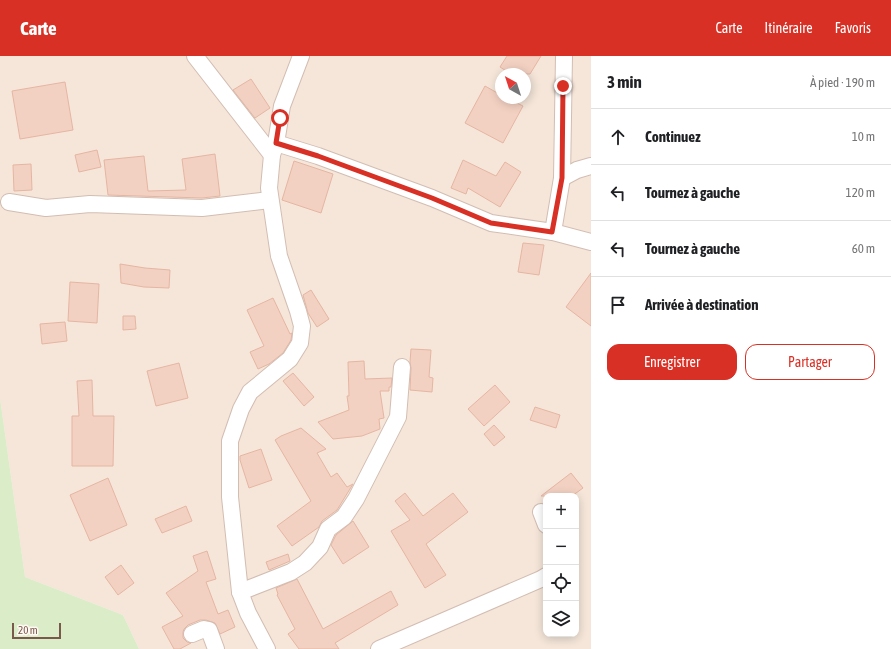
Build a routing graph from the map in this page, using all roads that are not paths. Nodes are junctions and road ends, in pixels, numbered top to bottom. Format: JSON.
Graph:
{"nodes":[{"id":1,"x":195,"y":56,"type":"edge"},
{"id":2,"x":301,"y":56,"type":"edge"},
{"id":3,"x":564,"y":56,"type":"edge"},
{"id":4,"x":274,"y":149,"type":"junction"},
{"id":5,"x":591,"y":166,"type":"edge"},
{"id":6,"x":562,"y":178,"type":"junction"},
{"id":7,"x":270,"y":200,"type":"junction"},
{"id":8,"x":9,"y":202,"type":"dead end"},
{"id":9,"x":552,"y":232,"type":"junction"},
{"id":10,"x":591,"y":242,"type":"edge"},
{"id":11,"x":402,"y":367,"type":"dead end"},
{"id":12,"x":543,"y":578,"type":"edge"},
{"id":13,"x":240,"y":592,"type":"junction"},
{"id":14,"x":192,"y":634,"type":"dead end"},
{"id":15,"x":216,"y":649,"type":"edge"},
{"id":16,"x":267,"y":649,"type":"edge"},
{"id":17,"x":379,"y":649,"type":"edge"}],
"edges":[{"from":1,"to":4,"type":"street"},
{"from":2,"to":4,"type":"street"},
{"from":3,"to":6,"type":"street"},
{"from":4,"to":7,"type":"street"},
{"from":4,"to":9,"type":"street"},
{"from":5,"to":6,"type":"street"},
{"from":6,"to":9,"type":"street"},
{"from":7,"to":8,"type":"street"},
{"from":7,"to":13,"type":"street"},
{"from":9,"to":10,"type":"street"},
{"from":11,"to":13,"type":"street"},
{"from":12,"to":17,"type":"street"},
{"from":13,"to":16,"type":"street"},
{"from":14,"to":15,"type":"street"}]}
